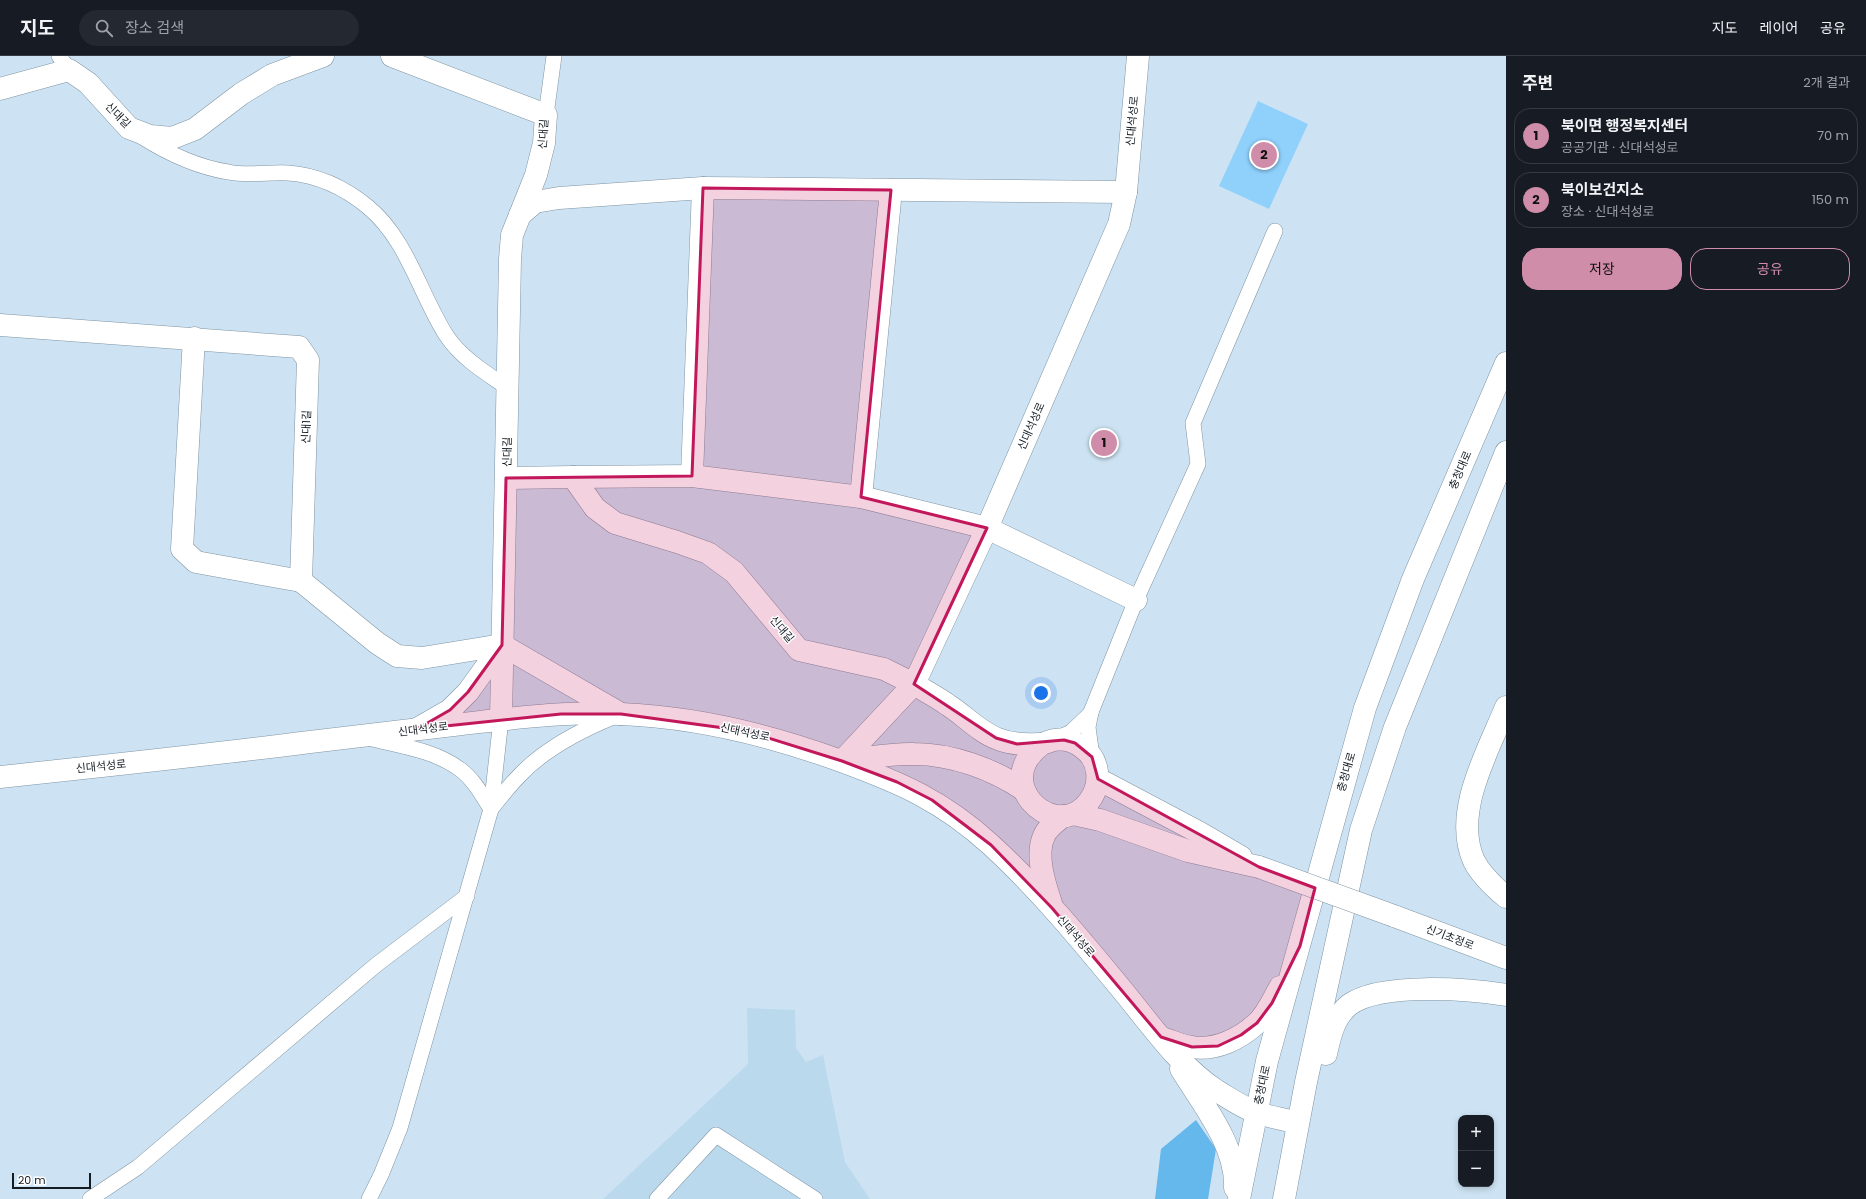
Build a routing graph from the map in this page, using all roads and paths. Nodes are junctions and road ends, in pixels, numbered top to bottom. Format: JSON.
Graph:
{"nodes":[{"id":1,"x":323,"y":56,"type":"edge"},
{"id":2,"x":392,"y":56,"type":"edge"},
{"id":3,"x":554,"y":56,"type":"edge"},
{"id":4,"x":1138,"y":56,"type":"edge"},
{"id":5,"x":64,"y":63,"type":"edge"},
{"id":6,"x":0,"y":89,"type":"edge"},
{"id":7,"x":546,"y":115,"type":"junction"},
{"id":8,"x":128,"y":128,"type":"junction"},
{"id":9,"x":703,"y":188,"type":"junction"},
{"id":10,"x":891,"y":190,"type":"junction"},
{"id":11,"x":1126,"y":192,"type":"junction"},
{"id":12,"x":520,"y":215,"type":"junction"},
{"id":13,"x":1276,"y":232,"type":"dead end"},
{"id":14,"x":0,"y":325,"type":"edge"},
{"id":15,"x":194,"y":338,"type":"junction"},
{"id":16,"x":1506,"y":363,"type":"edge"},
{"id":17,"x":508,"y":388,"type":"junction"},
{"id":18,"x":1506,"y":452,"type":"edge"},
{"id":19,"x":692,"y":476,"type":"junction"},
{"id":20,"x":573,"y":477,"type":"junction"},
{"id":21,"x":506,"y":478,"type":"junction"},
{"id":22,"x":861,"y":497,"type":"junction"},
{"id":23,"x":987,"y":528,"type":"junction"},
{"id":24,"x":301,"y":581,"type":"junction"},
{"id":25,"x":1136,"y":600,"type":"junction"},
{"id":26,"x":502,"y":645,"type":"junction"},
{"id":27,"x":914,"y":684,"type":"junction"},
{"id":28,"x":1506,"y":707,"type":"edge"},
{"id":29,"x":1091,"y":712,"type":"junction"},
{"id":30,"x":621,"y":714,"type":"junction"},
{"id":31,"x":501,"y":719,"type":"junction"},
{"id":32,"x":417,"y":729,"type":"junction"},
{"id":33,"x":361,"y":736,"type":"junction"},
{"id":34,"x":1047,"y":742,"type":"junction"},
{"id":35,"x":1092,"y":758,"type":"junction"},
{"id":36,"x":842,"y":761,"type":"junction"},
{"id":37,"x":0,"y":777,"type":"edge"},
{"id":38,"x":1098,"y":779,"type":"junction"},
{"id":39,"x":1024,"y":790,"type":"junction"},
{"id":40,"x":491,"y":809,"type":"junction"},
{"id":41,"x":1068,"y":815,"type":"junction"},
{"id":42,"x":1259,"y":868,"type":"junction"},
{"id":43,"x":467,"y":896,"type":"junction"},
{"id":44,"x":1506,"y":897,"type":"edge"},
{"id":45,"x":1052,"y":908,"type":"junction"},
{"id":46,"x":1300,"y":946,"type":"junction"},
{"id":47,"x":1506,"y":958,"type":"edge"},
{"id":48,"x":1506,"y":995,"type":"edge"},
{"id":49,"x":1161,"y":1037,"type":"junction"},
{"id":50,"x":1256,"y":1112,"type":"junction"},
{"id":51,"x":1297,"y":1123,"type":"junction"},
{"id":52,"x":90,"y":1199,"type":"edge"},
{"id":53,"x":369,"y":1199,"type":"edge"},
{"id":54,"x":657,"y":1199,"type":"edge"},
{"id":55,"x":815,"y":1199,"type":"edge"},
{"id":56,"x":1235,"y":1199,"type":"edge"},
{"id":57,"x":1239,"y":1199,"type":"edge"},
{"id":58,"x":1284,"y":1199,"type":"edge"}],
"edges":[{"from":1,"to":8,"type":"street","name":"신대길"},
{"from":2,"to":7,"type":"street","name":"신대길"},
{"from":3,"to":7,"type":"lane"},
{"from":4,"to":11,"type":"street","name":"신대석성로"},
{"from":5,"to":6,"type":"street","name":"신대길"},
{"from":5,"to":8,"type":"street","name":"신대길"},
{"from":7,"to":12,"type":"street","name":"신대길"},
{"from":8,"to":17,"type":"lane"},
{"from":9,"to":10,"type":"street"},
{"from":9,"to":12,"type":"street"},
{"from":9,"to":19,"type":"street"},
{"from":10,"to":11,"type":"street"},
{"from":10,"to":22,"type":"street"},
{"from":11,"to":23,"type":"street","name":"신대석성로"},
{"from":12,"to":17,"type":"street","name":"신대길"},
{"from":13,"to":25,"type":"lane"},
{"from":14,"to":15,"type":"street","name":"신대1길"},
{"from":15,"to":24,"type":"street"},
{"from":15,"to":24,"type":"street","name":"신대1길"},
{"from":16,"to":46,"type":"street","name":"충청대로"},
{"from":17,"to":21,"type":"street","name":"신대길"},
{"from":18,"to":51,"type":"street"},
{"from":19,"to":20,"type":"street"},
{"from":19,"to":22,"type":"street"},
{"from":20,"to":21,"type":"street","name":"신대길"},
{"from":20,"to":27,"type":"street","name":"신대길"},
{"from":21,"to":26,"type":"street"},
{"from":22,"to":23,"type":"street"},
{"from":23,"to":25,"type":"street"},
{"from":23,"to":27,"type":"street","name":"신대석성로"},
{"from":24,"to":26,"type":"street"},
{"from":25,"to":29,"type":"lane"},
{"from":26,"to":30,"type":"street"},
{"from":26,"to":31,"type":"street"},
{"from":26,"to":32,"type":"street"},
{"from":27,"to":34,"type":"street","name":"신대길"},
{"from":27,"to":36,"type":"street","name":"신대석성로"},
{"from":28,"to":44,"type":"street"},
{"from":29,"to":34,"type":"lane"},
{"from":29,"to":35,"type":"lane"},
{"from":30,"to":31,"type":"street","name":"신대석성로"},
{"from":30,"to":36,"type":"street","name":"신대석성로"},
{"from":30,"to":40,"type":"lane"},
{"from":31,"to":32,"type":"street","name":"신대석성로"},
{"from":31,"to":40,"type":"lane"},
{"from":32,"to":33,"type":"street","name":"신대석성로"},
{"from":33,"to":37,"type":"street","name":"신대석성로"},
{"from":33,"to":40,"type":"lane"},
{"from":34,"to":35,"type":"street"},
{"from":34,"to":39,"type":"street"},
{"from":35,"to":38,"type":"street"},
{"from":36,"to":39,"type":"street"},
{"from":36,"to":45,"type":"street","name":"신대석성로"},
{"from":38,"to":41,"type":"street"},
{"from":38,"to":42,"type":"street"},
{"from":39,"to":41,"type":"street"},
{"from":40,"to":43,"type":"lane"},
{"from":41,"to":42,"type":"street"},
{"from":41,"to":45,"type":"street"},
{"from":42,"to":47,"type":"street","name":"신기초정로","bridge":true},
{"from":43,"to":52,"type":"lane"},
{"from":43,"to":53,"type":"lane"},
{"from":45,"to":49,"type":"street","name":"신대석성로"},
{"from":46,"to":49,"type":"street"},
{"from":46,"to":50,"type":"street","name":"충청대로"},
{"from":48,"to":51,"type":"street"},
{"from":49,"to":50,"type":"street","name":"신대석성로"},
{"from":49,"to":56,"type":"street"},
{"from":50,"to":51,"type":"street","name":"신대석성로"},
{"from":50,"to":57,"type":"street","name":"충청대로"},
{"from":51,"to":58,"type":"street"},
{"from":54,"to":55,"type":"lane"}]}
